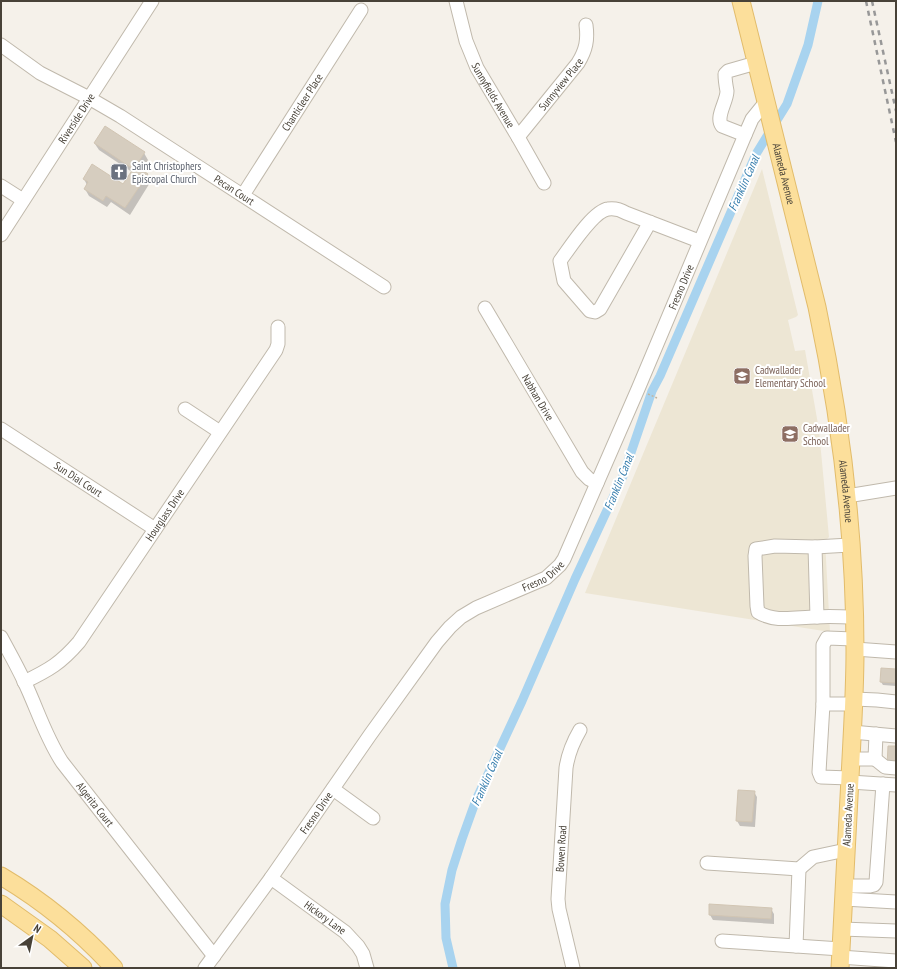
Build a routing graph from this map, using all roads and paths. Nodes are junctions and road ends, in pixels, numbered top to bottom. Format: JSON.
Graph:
{"nodes":[{"id":1,"x":152,"y":1,"type":"edge"},
{"id":2,"x":456,"y":1,"type":"edge"},
{"id":3,"x":741,"y":1,"type":"edge"},
{"id":4,"x":361,"y":10,"type":"dead end"},
{"id":5,"x":586,"y":25,"type":"dead end"},
{"id":6,"x":1,"y":45,"type":"edge"},
{"id":7,"x":756,"y":63,"type":"junction"},
{"id":8,"x":89,"y":98,"type":"junction"},
{"id":9,"x":766,"y":106,"type":"junction"},
{"id":10,"x":745,"y":135,"type":"junction"},
{"id":11,"x":518,"y":137,"type":"junction"},
{"id":12,"x":544,"y":183,"type":"dead end"},
{"id":13,"x":1,"y":186,"type":"edge"},
{"id":14,"x":243,"y":195,"type":"junction"},
{"id":15,"x":23,"y":200,"type":"junction"},
{"id":16,"x":650,"y":222,"type":"junction"},
{"id":17,"x":1,"y":235,"type":"edge"},
{"id":18,"x":699,"y":241,"type":"junction"},
{"id":19,"x":384,"y":287,"type":"dead end"},
{"id":20,"x":485,"y":308,"type":"dead end"},
{"id":21,"x":278,"y":327,"type":"dead end"},
{"id":22,"x":644,"y":392,"type":"dead end"},
{"id":23,"x":657,"y":398,"type":"dead end"},
{"id":24,"x":185,"y":409,"type":"dead end"},
{"id":25,"x":1,"y":429,"type":"edge"},
{"id":26,"x":220,"y":432,"type":"junction"},
{"id":27,"x":597,"y":483,"type":"junction"},
{"id":28,"x":896,"y":488,"type":"edge"},
{"id":29,"x":847,"y":496,"type":"junction"},
{"id":30,"x":155,"y":529,"type":"junction"},
{"id":31,"x":850,"y":545,"type":"junction"},
{"id":32,"x":815,"y":547,"type":"junction"},
{"id":33,"x":817,"y":617,"type":"junction"},
{"id":34,"x":854,"y":617,"type":"junction"},
{"id":35,"x":1,"y":637,"type":"edge"},
{"id":36,"x":854,"y":644,"type":"junction"},
{"id":37,"x":896,"y":652,"type":"edge"},
{"id":38,"x":24,"y":682,"type":"junction"},
{"id":39,"x":854,"y":702,"type":"junction"},
{"id":40,"x":896,"y":702,"type":"edge"},
{"id":41,"x":823,"y":704,"type":"junction"},
{"id":42,"x":580,"y":730,"type":"dead end"},
{"id":43,"x":852,"y":732,"type":"junction"},
{"id":44,"x":876,"y":734,"type":"junction"},
{"id":45,"x":896,"y":736,"type":"edge"},
{"id":46,"x":851,"y":759,"type":"junction"},
{"id":47,"x":875,"y":759,"type":"junction"},
{"id":48,"x":896,"y":768,"type":"edge"},
{"id":49,"x":850,"y":780,"type":"junction"},
{"id":50,"x":883,"y":784,"type":"junction"},
{"id":51,"x":896,"y":785,"type":"edge"},
{"id":52,"x":333,"y":789,"type":"junction"},
{"id":53,"x":373,"y":818,"type":"dead end"},
{"id":54,"x":846,"y":850,"type":"junction"},
{"id":55,"x":707,"y":862,"type":"dead end"},
{"id":56,"x":799,"y":869,"type":"junction"},
{"id":57,"x":1,"y":876,"type":"edge"},
{"id":58,"x":271,"y":878,"type":"junction"},
{"id":59,"x":844,"y":893,"type":"junction"},
{"id":60,"x":896,"y":902,"type":"edge"},
{"id":61,"x":1,"y":904,"type":"edge"},
{"id":62,"x":842,"y":929,"type":"junction"},
{"id":63,"x":896,"y":932,"type":"edge"},
{"id":64,"x":722,"y":941,"type":"dead end"},
{"id":65,"x":796,"y":946,"type":"junction"},
{"id":66,"x":840,"y":958,"type":"edge"},
{"id":67,"x":896,"y":961,"type":"edge"},
{"id":68,"x":863,"y":963,"type":"edge"},
{"id":69,"x":210,"y":964,"type":"edge"},
{"id":70,"x":83,"y":968,"type":"edge"},
{"id":71,"x":114,"y":968,"type":"edge"},
{"id":72,"x":367,"y":968,"type":"edge"},
{"id":73,"x":574,"y":968,"type":"edge"}],
"edges":[{"from":1,"to":8,"type":"street","name":"Riverside Drive"},
{"from":2,"to":11,"type":"street","name":"Sunnyfields Avenue"},
{"from":3,"to":7,"type":"main road","name":"Alameda Avenue"},
{"from":4,"to":14,"type":"street","name":"Chanticleer Place"},
{"from":5,"to":11,"type":"street","name":"Sunnyview Place"},
{"from":6,"to":8,"type":"street","name":"Pecan Court"},
{"from":7,"to":9,"type":"main road","name":"Alameda Avenue"},
{"from":7,"to":10,"type":"street"},
{"from":8,"to":14,"type":"street","name":"Pecan Court"},
{"from":8,"to":15,"type":"street","name":"Riverside Drive"},
{"from":9,"to":10,"type":"street","name":"Fresno Drive"},
{"from":9,"to":29,"type":"main road","name":"Alameda Avenue"},
{"from":10,"to":18,"type":"street","name":"Fresno Drive"},
{"from":11,"to":12,"type":"street","name":"Sunnyfields Avenue"},
{"from":13,"to":15,"type":"street"},
{"from":14,"to":19,"type":"street","name":"Pecan Court"},
{"from":15,"to":17,"type":"street","name":"Riverside Drive"},
{"from":16,"to":16,"type":"street"},
{"from":16,"to":18,"type":"street"},
{"from":18,"to":27,"type":"street","name":"Fresno Drive"},
{"from":20,"to":27,"type":"street","name":"Nabhan Drive"},
{"from":21,"to":26,"type":"street","name":"Hourglass Drive"},
{"from":22,"to":23,"type":"path"},
{"from":24,"to":26,"type":"street"},
{"from":25,"to":30,"type":"street","name":"Sun Dial Court"},
{"from":26,"to":30,"type":"street","name":"Hourglass Drive"},
{"from":27,"to":52,"type":"street","name":"Fresno Drive"},
{"from":28,"to":29,"type":"street"},
{"from":29,"to":31,"type":"main road","name":"Alameda Avenue"},
{"from":30,"to":38,"type":"street","name":"Hourglass Drive"},
{"from":31,"to":32,"type":"street"},
{"from":31,"to":34,"type":"main road","name":"Alameda Avenue"},
{"from":32,"to":33,"type":"street"},
{"from":32,"to":33,"type":"street"},
{"from":33,"to":34,"type":"street"},
{"from":34,"to":36,"type":"main road","name":"Alameda Avenue"},
{"from":35,"to":38,"type":"street","name":"Algerita Court"},
{"from":36,"to":37,"type":"street"},
{"from":36,"to":39,"type":"main road","name":"Alameda Avenue"},
{"from":36,"to":41,"type":"street"},
{"from":38,"to":69,"type":"street","name":"Algerita Court"},
{"from":39,"to":40,"type":"street"},
{"from":39,"to":41,"type":"street"},
{"from":39,"to":43,"type":"main road","name":"Alameda Avenue"},
{"from":41,"to":49,"type":"street"},
{"from":42,"to":73,"type":"street","name":"Bowen Road"},
{"from":43,"to":44,"type":"street"},
{"from":43,"to":46,"type":"main road","name":"Alameda Avenue"},
{"from":44,"to":45,"type":"street"},
{"from":44,"to":47,"type":"street"},
{"from":46,"to":47,"type":"street"},
{"from":46,"to":49,"type":"main road","name":"Alameda Avenue"},
{"from":47,"to":48,"type":"street"},
{"from":49,"to":50,"type":"street"},
{"from":49,"to":54,"type":"main road","name":"Alameda Avenue"},
{"from":50,"to":51,"type":"street"},
{"from":50,"to":59,"type":"street"},
{"from":52,"to":53,"type":"street"},
{"from":52,"to":58,"type":"street","name":"Fresno Drive"},
{"from":54,"to":56,"type":"street"},
{"from":54,"to":59,"type":"main road","name":"Alameda Avenue"},
{"from":55,"to":56,"type":"street"},
{"from":56,"to":65,"type":"street"},
{"from":57,"to":71,"type":"main road"},
{"from":58,"to":69,"type":"street","name":"Fresno Drive"},
{"from":58,"to":72,"type":"street","name":"Hickory Lane"},
{"from":59,"to":60,"type":"street"},
{"from":59,"to":62,"type":"main road","name":"Alameda Avenue"},
{"from":61,"to":70,"type":"main road"},
{"from":62,"to":63,"type":"street"},
{"from":62,"to":66,"type":"main road","name":"Alameda Avenue"},
{"from":64,"to":65,"type":"street"},
{"from":65,"to":66,"type":"street"},
{"from":66,"to":68,"type":"street"},
{"from":67,"to":68,"type":"street"}]}
